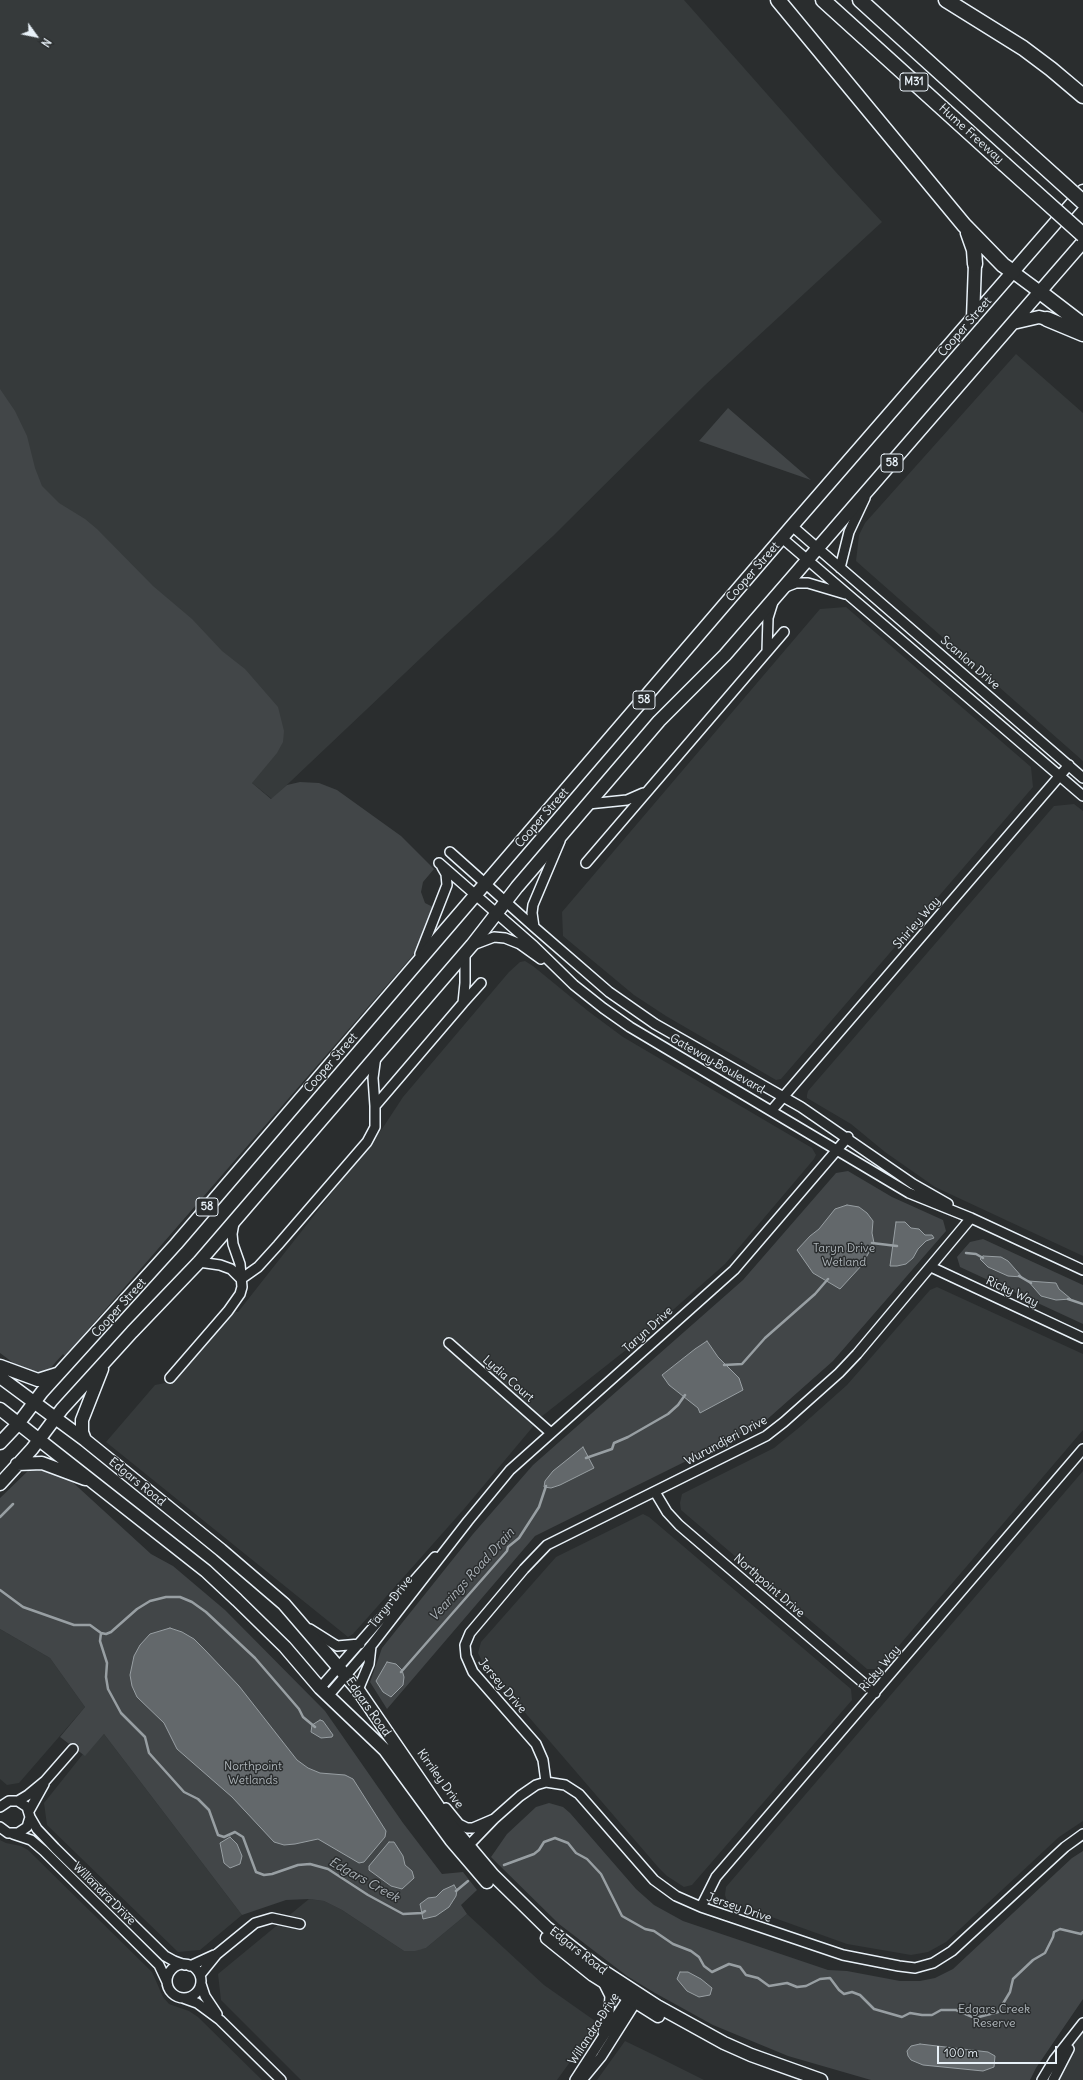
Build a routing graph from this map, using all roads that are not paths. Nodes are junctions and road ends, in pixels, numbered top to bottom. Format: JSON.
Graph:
{"nodes":[{"id":1,"x":778,"y":0,"type":"edge"},
{"id":2,"x":823,"y":0,"type":"edge"},
{"id":3,"x":860,"y":0,"type":"edge"},
{"id":4,"x":946,"y":0,"type":"edge"},
{"id":5,"x":1081,"y":92,"type":"edge"},
{"id":6,"x":1083,"y":191,"type":"edge"},
{"id":7,"x":1083,"y":202,"type":"edge"},
{"id":8,"x":964,"y":225,"type":"junction"},
{"id":9,"x":1083,"y":235,"type":"edge"},
{"id":10,"x":1083,"y":242,"type":"edge"},
{"id":11,"x":975,"y":264,"type":"joint"},
{"id":12,"x":1013,"y":272,"type":"junction"},
{"id":13,"x":1040,"y":292,"type":"junction"},
{"id":14,"x":973,"y":318,"type":"junction"},
{"id":15,"x":1047,"y":319,"type":"joint"},
{"id":16,"x":1013,"y":322,"type":"junction"},
{"id":17,"x":1083,"y":325,"type":"edge"},
{"id":18,"x":1083,"y":334,"type":"edge"},
{"id":19,"x":869,"y":489,"type":"junction"},
{"id":20,"x":792,"y":526,"type":"junction"},
{"id":21,"x":782,"y":538,"type":"junction"},
{"id":22,"x":818,"y":548,"type":"junction"},
{"id":23,"x":808,"y":560,"type":"junction"},
{"id":24,"x":840,"y":568,"type":"junction"},
{"id":25,"x":783,"y":588,"type":"junction"},
{"id":26,"x":851,"y":596,"type":"junction"},
{"id":27,"x":774,"y":598,"type":"junction"},
{"id":28,"x":784,"y":632,"type":"dead end"},
{"id":29,"x":767,"y":652,"type":"junction"},
{"id":30,"x":1069,"y":765,"type":"junction"},
{"id":31,"x":1059,"y":776,"type":"junction"},
{"id":32,"x":1083,"y":778,"type":"edge"},
{"id":33,"x":647,"y":790,"type":"junction"},
{"id":34,"x":1083,"y":796,"type":"edge"},
{"id":35,"x":588,"y":804,"type":"junction"},
{"id":36,"x":564,"y":831,"type":"junction"},
{"id":37,"x":450,"y":852,"type":"dead end"},
{"id":38,"x":586,"y":863,"type":"dead end"},
{"id":39,"x":485,"y":884,"type":"junction"},
{"id":40,"x":475,"y":896,"type":"junction"},
{"id":41,"x":505,"y":902,"type":"junction"},
{"id":42,"x":497,"y":915,"type":"junction"},
{"id":43,"x":534,"y":927,"type":"junction"},
{"id":44,"x":468,"y":949,"type":"junction"},
{"id":45,"x":415,"y":965,"type":"junction"},
{"id":46,"x":555,"y":968,"type":"junction"},
{"id":47,"x":481,"y":983,"type":"dead end"},
{"id":48,"x":463,"y":1003,"type":"junction"},
{"id":49,"x":655,"y":1024,"type":"junction"},
{"id":50,"x":648,"y":1038,"type":"junction"},
{"id":51,"x":376,"y":1056,"type":"junction"},
{"id":52,"x":782,"y":1096,"type":"junction"},
{"id":53,"x":375,"y":1106,"type":"junction"},
{"id":54,"x":772,"y":1110,"type":"junction"},
{"id":55,"x":848,"y":1137,"type":"junction"},
{"id":56,"x":837,"y":1150,"type":"junction"},
{"id":57,"x":971,"y":1218,"type":"junction"},
{"id":58,"x":234,"y":1222,"type":"junction"},
{"id":59,"x":199,"y":1262,"type":"junction"},
{"id":60,"x":931,"y":1267,"type":"junction"},
{"id":61,"x":1083,"y":1270,"type":"edge"},
{"id":62,"x":241,"y":1279,"type":"junction"},
{"id":63,"x":1083,"y":1338,"type":"edge"},
{"id":64,"x":449,"y":1343,"type":"dead end"},
{"id":65,"x":105,"y":1362,"type":"junction"},
{"id":66,"x":0,"y":1366,"type":"edge"},
{"id":67,"x":60,"y":1373,"type":"junction"},
{"id":68,"x":0,"y":1378,"type":"edge"},
{"id":69,"x":170,"y":1378,"type":"dead end"},
{"id":70,"x":34,"y":1403,"type":"junction"},
{"id":71,"x":0,"y":1409,"type":"edge"},
{"id":72,"x":56,"y":1418,"type":"junction"},
{"id":73,"x":18,"y":1424,"type":"junction"},
{"id":74,"x":551,"y":1433,"type":"junction"},
{"id":75,"x":40,"y":1440,"type":"junction"},
{"id":76,"x":85,"y":1440,"type":"junction"},
{"id":77,"x":0,"y":1443,"type":"edge"},
{"id":78,"x":1083,"y":1449,"type":"edge"},
{"id":79,"x":17,"y":1464,"type":"junction"},
{"id":80,"x":93,"y":1482,"type":"junction"},
{"id":81,"x":0,"y":1484,"type":"edge"},
{"id":82,"x":655,"y":1492,"type":"junction"},
{"id":83,"x":468,"y":1521,"type":"junction"},
{"id":84,"x":302,"y":1623,"type":"junction"},
{"id":85,"x":360,"y":1644,"type":"junction"},
{"id":86,"x":371,"y":1646,"type":"junction"},
{"id":87,"x":465,"y":1647,"type":"joint"},
{"id":88,"x":342,"y":1671,"type":"junction"},
{"id":89,"x":358,"y":1690,"type":"junction"},
{"id":90,"x":324,"y":1692,"type":"junction"},
{"id":91,"x":875,"y":1693,"type":"junction"},
{"id":92,"x":391,"y":1739,"type":"junction"},
{"id":93,"x":73,"y":1749,"type":"dead end"},
{"id":94,"x":45,"y":1781,"type":"junction"},
{"id":95,"x":546,"y":1782,"type":"junction"},
{"id":96,"x":0,"y":1796,"type":"edge"},
{"id":97,"x":13,"y":1801,"type":"junction"},
{"id":98,"x":0,"y":1807,"type":"edge"},
{"id":99,"x":30,"y":1814,"type":"junction"},
{"id":100,"x":494,"y":1819,"type":"junction"},
{"id":101,"x":0,"y":1827,"type":"edge"},
{"id":102,"x":13,"y":1834,"type":"junction"},
{"id":103,"x":1083,"y":1834,"type":"edge"},
{"id":104,"x":463,"y":1847,"type":"junction"},
{"id":105,"x":701,"y":1908,"type":"junction"},
{"id":106,"x":300,"y":1924,"type":"dead end"},
{"id":107,"x":217,"y":1954,"type":"junction"},
{"id":108,"x":187,"y":1965,"type":"junction"},
{"id":109,"x":200,"y":1979,"type":"junction"},
{"id":110,"x":167,"y":1982,"type":"junction"},
{"id":111,"x":603,"y":1982,"type":"junction"},
{"id":112,"x":634,"y":1997,"type":"junction"},
{"id":113,"x":183,"y":1998,"type":"junction"},
{"id":114,"x":220,"y":2020,"type":"junction"},
{"id":115,"x":1083,"y":2023,"type":"edge"},
{"id":116,"x":600,"y":2042,"type":"junction"},
{"id":117,"x":281,"y":2080,"type":"edge"},
{"id":118,"x":575,"y":2080,"type":"edge"},
{"id":119,"x":582,"y":2080,"type":"edge"},
{"id":120,"x":820,"y":2080,"type":"edge"},
{"id":121,"x":1042,"y":2080,"type":"edge"},
{"id":122,"x":1053,"y":2080,"type":"edge"}],
"edges":[{"from":1,"to":8,"type":"highway"},
{"from":2,"to":9,"type":"highway","name":"Hume Freeway","number":"M31","bridge":true},
{"from":3,"to":7,"type":"highway","name":"Hume Freeway","number":"M31","bridge":true},
{"from":4,"to":5,"type":"highway"},
{"from":6,"to":12,"type":"main road","name":"Cooper Street","number":"58"},
{"from":8,"to":11,"type":"highway"},
{"from":8,"to":12,"type":"highway"},
{"from":10,"to":13,"type":"main road","name":"Cooper Street","number":"58"},
{"from":11,"to":14,"type":"main road"},
{"from":12,"to":13,"type":"main road"},
{"from":12,"to":14,"type":"main road","name":"Cooper Street","number":"58"},
{"from":13,"to":16,"type":"main road","name":"Cooper Street","number":"58"},
{"from":13,"to":17,"type":"highway"},
{"from":14,"to":20,"type":"main road","name":"Cooper Street","number":"58"},
{"from":15,"to":16,"type":"main road"},
{"from":15,"to":18,"type":"highway"},
{"from":16,"to":19,"type":"main road","name":"Cooper Street","number":"58"},
{"from":19,"to":22,"type":"main road","name":"Cooper Street","number":"58"},
{"from":19,"to":24,"type":"street"},
{"from":20,"to":21,"type":"main road","name":"Cooper Street","number":"58"},
{"from":20,"to":22,"type":"street","name":"Scanlon Drive"},
{"from":21,"to":23,"type":"street"},
{"from":21,"to":39,"type":"main road","name":"Cooper Street","number":"58"},
{"from":22,"to":23,"type":"main road","name":"Cooper Street","number":"58"},
{"from":22,"to":24,"type":"street","name":"Scanlon Drive"},
{"from":23,"to":25,"type":"main road","name":"Cooper Street","number":"58"},
{"from":23,"to":26,"type":"street"},
{"from":24,"to":30,"type":"street","name":"Scanlon Drive"},
{"from":25,"to":26,"type":"street"},
{"from":25,"to":27,"type":"main road","name":"Cooper Street","number":"58"},
{"from":26,"to":31,"type":"street"},
{"from":27,"to":29,"type":"street"},
{"from":27,"to":35,"type":"main road","name":"Cooper Street","number":"58"},
{"from":28,"to":29,"type":"street"},
{"from":29,"to":33,"type":"street"},
{"from":30,"to":31,"type":"street","name":"Shirley Way"},
{"from":30,"to":32,"type":"street","name":"Scanlon Drive"},
{"from":31,"to":34,"type":"street"},
{"from":31,"to":52,"type":"street","name":"Shirley Way"},
{"from":33,"to":35,"type":"street"},
{"from":33,"to":38,"type":"street"},
{"from":35,"to":36,"type":"main road","name":"Cooper Street","number":"58"},
{"from":36,"to":41,"type":"main road","name":"Cooper Street","number":"58"},
{"from":36,"to":43,"type":"street"},
{"from":37,"to":39,"type":"street","name":"Gateway Boulevard"},
{"from":39,"to":40,"type":"main road","name":"Cooper Street","number":"58"},
{"from":39,"to":41,"type":"street","name":"Gateway Boulevard"},
{"from":40,"to":42,"type":"street","name":"Gateway Boulevard"},
{"from":40,"to":45,"type":"main road","name":"Cooper Street","number":"58"},
{"from":40,"to":45,"type":"street","name":"Gateway Boulevard"},
{"from":41,"to":42,"type":"main road","name":"Cooper Street","number":"58"},
{"from":41,"to":43,"type":"street","name":"Gateway Boulevard"},
{"from":42,"to":44,"type":"main road","name":"Cooper Street","number":"58"},
{"from":42,"to":46,"type":"street","name":"Gateway Boulevard"},
{"from":43,"to":49,"type":"street","name":"Gateway Boulevard"},
{"from":44,"to":46,"type":"street"},
{"from":44,"to":48,"type":"street"},
{"from":44,"to":51,"type":"main road","name":"Cooper Street","number":"58"},
{"from":45,"to":67,"type":"main road","name":"Cooper Street","number":"58"},
{"from":46,"to":50,"type":"street","name":"Gateway Boulevard"},
{"from":47,"to":48,"type":"street"},
{"from":48,"to":53,"type":"street"},
{"from":49,"to":50,"type":"street"},
{"from":49,"to":52,"type":"street","name":"Gateway Boulevard"},
{"from":50,"to":54,"type":"street","name":"Gateway Boulevard"},
{"from":51,"to":53,"type":"street"},
{"from":51,"to":58,"type":"main road","name":"Cooper Street","number":"58"},
{"from":52,"to":54,"type":"street","name":"Shirley Way"},
{"from":52,"to":55,"type":"street","name":"Gateway Boulevard"},
{"from":53,"to":62,"type":"street"},
{"from":54,"to":56,"type":"street","name":"Gateway Boulevard"},
{"from":55,"to":56,"type":"street","name":"Taryn Drive"},
{"from":55,"to":57,"type":"street","name":"Gateway Boulevard"},
{"from":56,"to":57,"type":"street","name":"Gateway Boulevard"},
{"from":56,"to":74,"type":"street","name":"Taryn Drive"},
{"from":57,"to":60,"type":"street","name":"Wurundjeri Drive"},
{"from":57,"to":61,"type":"street","name":"Gateway Boulevard"},
{"from":58,"to":59,"type":"main road","name":"Cooper Street","number":"58"},
{"from":58,"to":62,"type":"street"},
{"from":59,"to":62,"type":"street"},
{"from":59,"to":65,"type":"main road","name":"Cooper Street","number":"58"},
{"from":60,"to":63,"type":"street","name":"Ricky Way"},
{"from":60,"to":82,"type":"street","name":"Wurundjeri Drive"},
{"from":62,"to":69,"type":"street"},
{"from":64,"to":74,"type":"street","name":"Lydia Court"},
{"from":65,"to":72,"type":"main road","name":"Cooper Street","number":"58"},
{"from":65,"to":76,"type":"main road"},
{"from":66,"to":67,"type":"main road"},
{"from":67,"to":70,"type":"main road","name":"Cooper Street","number":"58"},
{"from":68,"to":70,"type":"main road","name":"Edgars Road"},
{"from":70,"to":72,"type":"main road","name":"Edgars Road"},
{"from":70,"to":73,"type":"main road","name":"Cooper Street","number":"58"},
{"from":71,"to":73,"type":"main road","name":"Edgars Road"},
{"from":72,"to":75,"type":"main road","name":"Cooper Street","number":"58"},
{"from":72,"to":76,"type":"main road","name":"Edgars Road"},
{"from":73,"to":75,"type":"main road","name":"Edgars Road"},
{"from":73,"to":77,"type":"main road","name":"Cooper Street","number":"58"},
{"from":74,"to":83,"type":"street","name":"Taryn Drive"},
{"from":75,"to":79,"type":"main road","name":"Cooper Street","number":"58"},
{"from":75,"to":80,"type":"main road","name":"Edgars Road"},
{"from":76,"to":84,"type":"main road","name":"Edgars Road"},
{"from":78,"to":91,"type":"street","name":"Ricky Way"},
{"from":79,"to":80,"type":"main road"},
{"from":79,"to":81,"type":"main road","name":"Cooper Street","number":"58"},
{"from":80,"to":90,"type":"main road","name":"Edgars Road"},
{"from":82,"to":87,"type":"street","name":"Wurundjeri Drive"},
{"from":82,"to":91,"type":"street","name":"Northpoint Drive"},
{"from":83,"to":85,"type":"street","name":"Taryn Drive"},
{"from":83,"to":86,"type":"street","name":"Taryn Drive"},
{"from":84,"to":85,"type":"street"},
{"from":84,"to":88,"type":"main road","name":"Edgars Road"},
{"from":85,"to":88,"type":"street","name":"Taryn Drive"},
{"from":86,"to":88,"type":"street","name":"Taryn Drive"},
{"from":86,"to":89,"type":"street"},
{"from":87,"to":95,"type":"street","name":"Jersey Drive"},
{"from":88,"to":89,"type":"main road","name":"Edgars Road"},
{"from":88,"to":90,"type":"street","name":"Taryn Drive"},
{"from":89,"to":92,"type":"main road","name":"Edgars Road"},
{"from":90,"to":104,"type":"main road","name":"Edgars Road"},
{"from":91,"to":105,"type":"street","name":"Ricky Way"},
{"from":92,"to":100,"type":"street","name":"Kirriley Drive"},
{"from":92,"to":104,"type":"main road","name":"Edgars Road"},
{"from":93,"to":94,"type":"street"},
{"from":94,"to":97,"type":"street"},
{"from":94,"to":99,"type":"street"},
{"from":95,"to":100,"type":"street","name":"Kirriley Drive"},
{"from":95,"to":105,"type":"street","name":"Jersey Drive"},
{"from":96,"to":97,"type":"street"},
{"from":97,"to":98,"type":"street"},
{"from":97,"to":99,"type":"street","name":"Willandra Drive"},
{"from":99,"to":102,"type":"street"},
{"from":99,"to":108,"type":"street","name":"Willandra Drive"},
{"from":100,"to":104,"type":"street","name":"Kirriley Drive"},
{"from":101,"to":102,"type":"street","name":"Willandra Drive"},
{"from":102,"to":110,"type":"street","name":"Willandra Drive"},
{"from":103,"to":105,"type":"street","name":"Jersey Drive"},
{"from":104,"to":111,"type":"main road","name":"Edgars Road"},
{"from":104,"to":112,"type":"main road","name":"Edgars Road"},
{"from":106,"to":107,"type":"street"},
{"from":107,"to":108,"type":"street"},
{"from":107,"to":109,"type":"street"},
{"from":108,"to":109,"type":"street"},
{"from":108,"to":110,"type":"street"},
{"from":109,"to":113,"type":"street"},
{"from":109,"to":114,"type":"street"},
{"from":110,"to":113,"type":"street"},
{"from":111,"to":112,"type":"main road","name":"Edgars Road"},
{"from":111,"to":116,"type":"street"},
{"from":112,"to":116,"type":"street","name":"Willandra Drive"},
{"from":112,"to":119,"type":"street","name":"Willandra Drive"},
{"from":112,"to":120,"type":"main road","name":"Edgars Road"},
{"from":113,"to":114,"type":"street"},
{"from":114,"to":117,"type":"street"},
{"from":115,"to":121,"type":"street"},
{"from":115,"to":122,"type":"street"},
{"from":116,"to":118,"type":"street","name":"Willandra Drive"}]}
